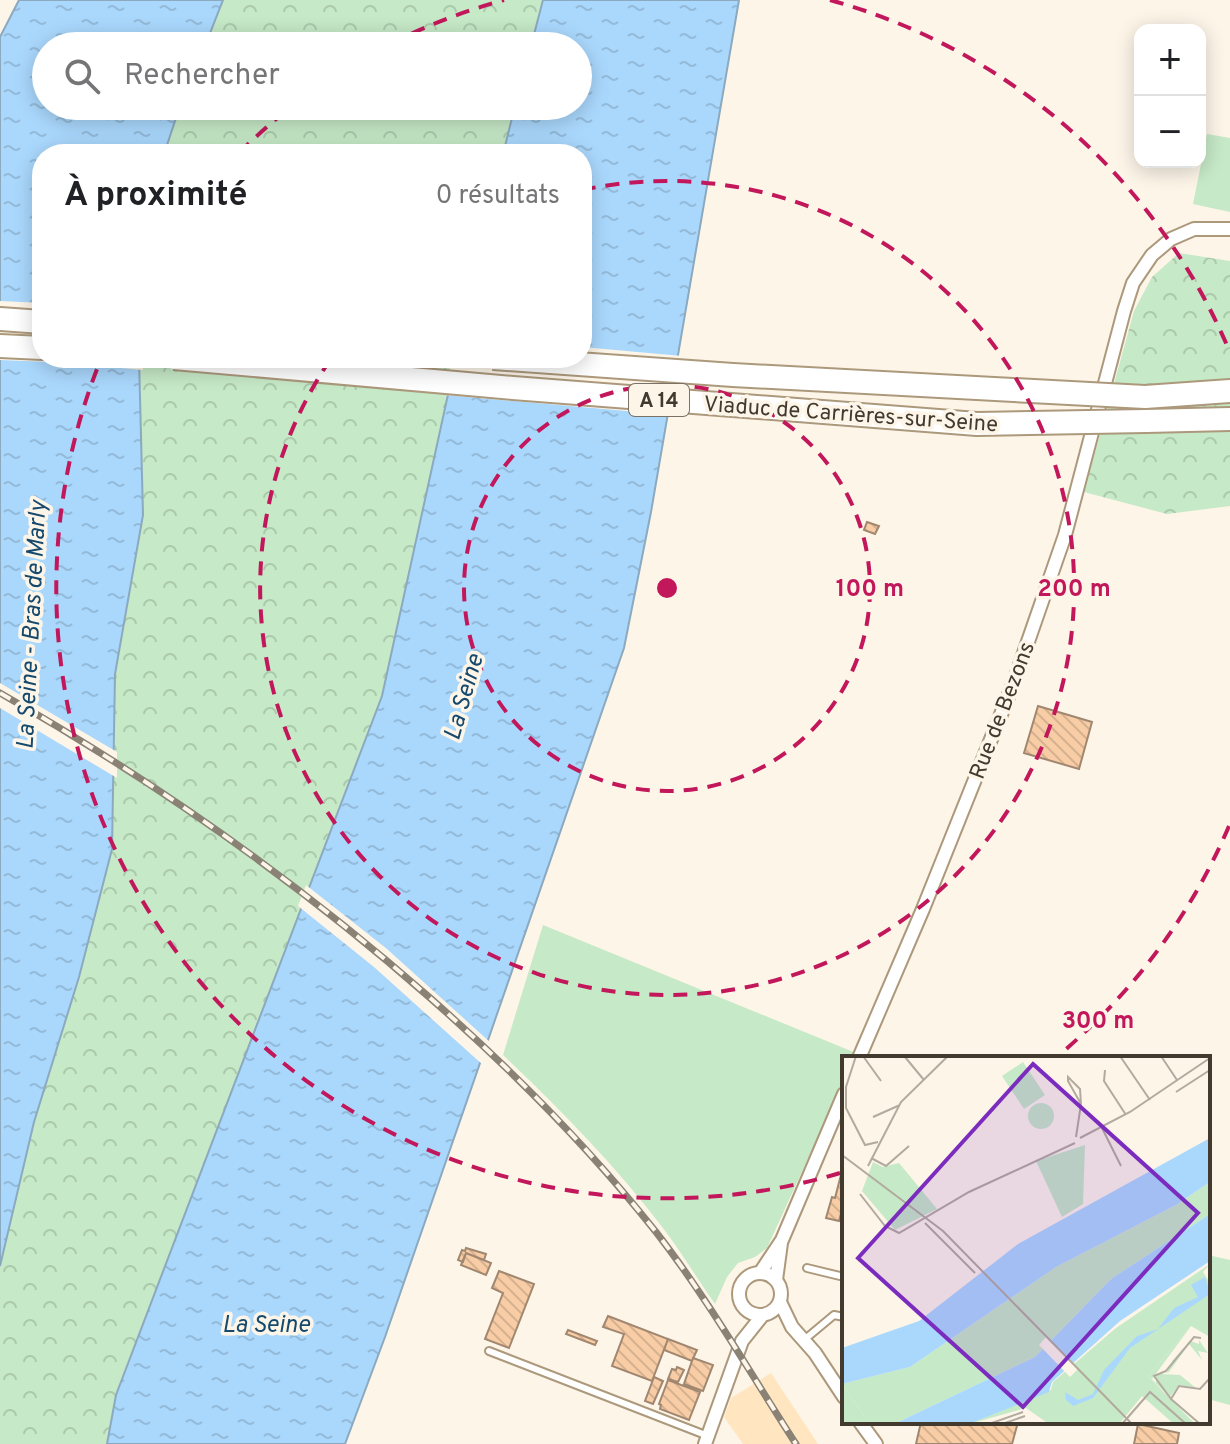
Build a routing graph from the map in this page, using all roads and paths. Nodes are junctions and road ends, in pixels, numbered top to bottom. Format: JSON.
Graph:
{"nodes":[{"id":1,"x":1230,"y":229,"type":"edge"},
{"id":2,"x":0,"y":319,"type":"edge"},
{"id":3,"x":32,"y":321,"type":"edge"},
{"id":4,"x":0,"y":346,"type":"edge"},
{"id":5,"x":32,"y":348,"type":"edge"},
{"id":6,"x":592,"y":365,"type":"edge"},
{"id":7,"x":285,"y":368,"type":"edge"},
{"id":8,"x":1230,"y":391,"type":"edge"},
{"id":9,"x":1230,"y":419,"type":"edge"},
{"id":10,"x":860,"y":1056,"type":"edge"},
{"id":11,"x":842,"y":1099,"type":"edge"},
{"id":12,"x":782,"y":1240,"type":"junction"},
{"id":13,"x":807,"y":1268,"type":"dead end"},
{"id":14,"x":760,"y":1273,"type":"junction"},
{"id":15,"x":842,"y":1277,"type":"edge"},
{"id":16,"x":776,"y":1280,"type":"junction"},
{"id":17,"x":780,"y":1302,"type":"junction"},
{"id":18,"x":742,"y":1306,"type":"junction"},
{"id":19,"x":765,"y":1315,"type":"junction"},
{"id":20,"x":842,"y":1317,"type":"edge"},
{"id":21,"x":792,"y":1327,"type":"junction"},
{"id":22,"x":804,"y":1340,"type":"junction"},
{"id":23,"x":742,"y":1341,"type":"junction"},
{"id":24,"x":489,"y":1351,"type":"dead end"},
{"id":25,"x":842,"y":1394,"type":"edge"},
{"id":26,"x":861,"y":1424,"type":"edge"},
{"id":27,"x":706,"y":1440,"type":"edge"},
{"id":28,"x":876,"y":1444,"type":"edge"}],
"edges":[{"from":1,"to":10,"type":"street","name":"Rue de Bezons"},
{"from":2,"to":3,"type":"highway"},
{"from":4,"to":5,"type":"highway"},
{"from":6,"to":8,"type":"highway","name":"Viaduc de Carrières-sur-Seine","number":"A 14","bridge":true},
{"from":7,"to":9,"type":"highway","name":"Viaduc de Carrières-sur-Seine","number":"A 14","bridge":true},
{"from":11,"to":12,"type":"street"},
{"from":12,"to":14,"type":"street"},
{"from":12,"to":16,"type":"street"},
{"from":13,"to":15,"type":"lane"},
{"from":14,"to":16,"type":"street"},
{"from":14,"to":18,"type":"street"},
{"from":16,"to":17,"type":"street"},
{"from":17,"to":19,"type":"street"},
{"from":17,"to":21,"type":"street"},
{"from":18,"to":19,"type":"street"},
{"from":18,"to":23,"type":"street"},
{"from":19,"to":21,"type":"street"},
{"from":19,"to":23,"type":"street"},
{"from":20,"to":22,"type":"lane"},
{"from":21,"to":22,"type":"street"},
{"from":22,"to":25,"type":"street"},
{"from":23,"to":27,"type":"street"},
{"from":24,"to":27,"type":"lane"},
{"from":26,"to":28,"type":"street"}]}
